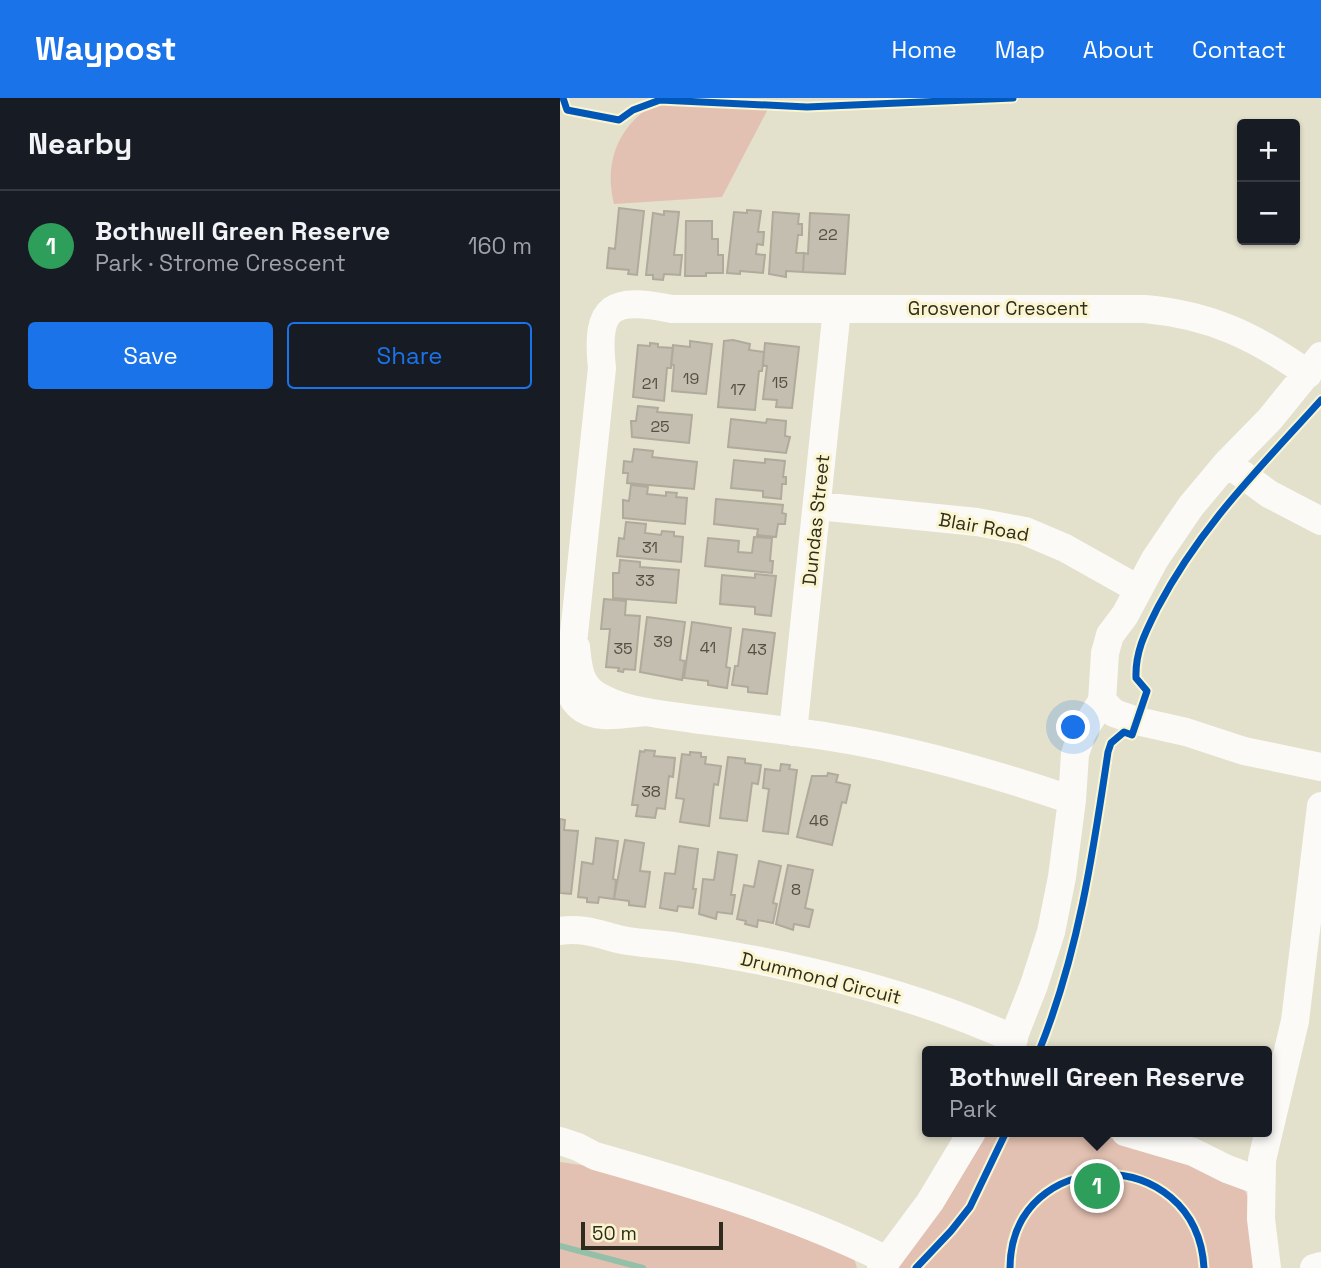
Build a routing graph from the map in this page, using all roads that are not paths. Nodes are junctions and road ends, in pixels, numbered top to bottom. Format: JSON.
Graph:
{"nodes":[{"id":1,"x":837,"y":309,"type":"junction"},
{"id":2,"x":1314,"y":365,"type":"edge"},
{"id":3,"x":1227,"y":463,"type":"junction"},
{"id":4,"x":818,"y":506,"type":"junction"},
{"id":5,"x":1321,"y":521,"type":"edge"},
{"id":6,"x":1138,"y":589,"type":"junction"},
{"id":7,"x":1111,"y":704,"type":"junction"},
{"id":8,"x":793,"y":732,"type":"junction"},
{"id":9,"x":1321,"y":767,"type":"edge"},
{"id":10,"x":1072,"y":800,"type":"junction"},
{"id":11,"x":1321,"y":806,"type":"edge"},
{"id":12,"x":560,"y":931,"type":"edge"},
{"id":13,"x":622,"y":940,"type":"junction"},
{"id":14,"x":560,"y":951,"type":"edge"},
{"id":15,"x":1310,"y":996,"type":"edge"},
{"id":16,"x":1011,"y":1045,"type":"edge"},
{"id":17,"x":1272,"y":1125,"type":"edge"},
{"id":18,"x":969,"y":1137,"type":"edge"},
{"id":19,"x":1142,"y":1137,"type":"edge"},
{"id":20,"x":1269,"y":1137,"type":"edge"},
{"id":21,"x":560,"y":1142,"type":"edge"},
{"id":22,"x":560,"y":1156,"type":"edge"},
{"id":23,"x":595,"y":1156,"type":"junction"},
{"id":24,"x":1261,"y":1170,"type":"junction"},
{"id":25,"x":884,"y":1264,"type":"edge"},
{"id":26,"x":1321,"y":1266,"type":"edge"},
{"id":27,"x":1268,"y":1268,"type":"edge"},
{"id":28,"x":1314,"y":1268,"type":"edge"}],
"edges":[{"from":1,"to":2,"type":"street","name":"Grosvenor Crescent"},
{"from":1,"to":4,"type":"street","name":"Dundas Street"},
{"from":1,"to":8,"type":"street","name":"Grosvenor Crescent"},
{"from":2,"to":3,"type":"street"},
{"from":3,"to":5,"type":"street"},
{"from":3,"to":6,"type":"street"},
{"from":4,"to":6,"type":"street","name":"Blair Road"},
{"from":4,"to":8,"type":"street","name":"Dundas Street"},
{"from":6,"to":7,"type":"street"},
{"from":7,"to":9,"type":"street"},
{"from":7,"to":10,"type":"street"},
{"from":8,"to":10,"type":"street","name":"Grosvenor Crescent"},
{"from":10,"to":16,"type":"street"},
{"from":11,"to":15,"type":"street"},
{"from":12,"to":13,"type":"street","name":"Drummond Circuit"},
{"from":13,"to":14,"type":"street","name":"Drummond Circuit"},
{"from":13,"to":16,"type":"street","name":"Drummond Circuit"},
{"from":15,"to":17,"type":"street"},
{"from":18,"to":25,"type":"street"},
{"from":19,"to":24,"type":"street"},
{"from":20,"to":24,"type":"street"},
{"from":21,"to":23,"type":"street"},
{"from":22,"to":23,"type":"street"},
{"from":23,"to":25,"type":"street"},
{"from":24,"to":27,"type":"street"},
{"from":26,"to":28,"type":"street"}]}
